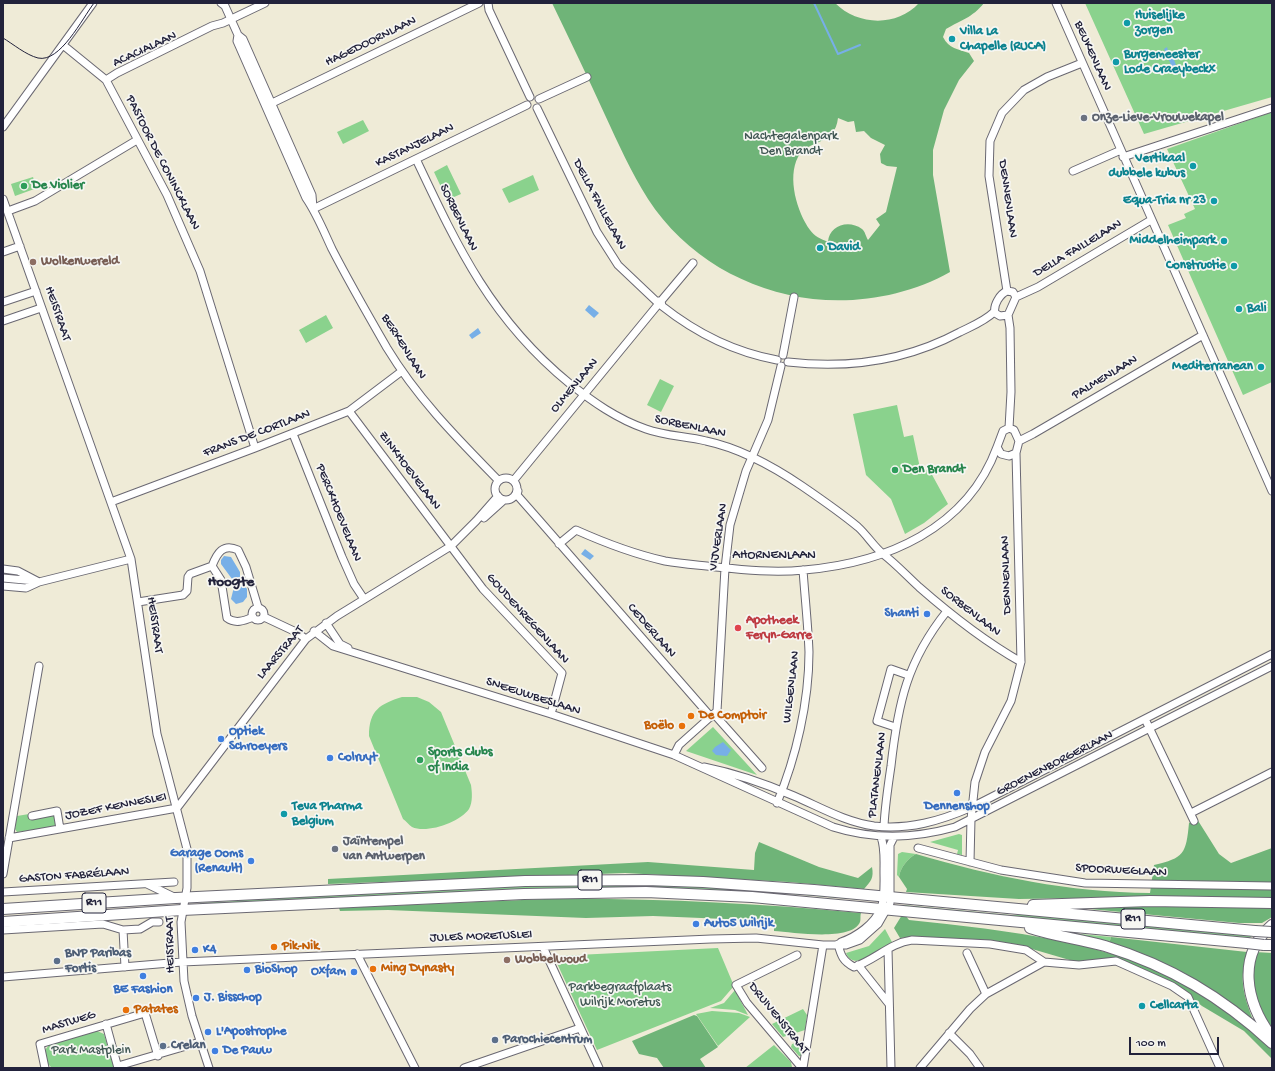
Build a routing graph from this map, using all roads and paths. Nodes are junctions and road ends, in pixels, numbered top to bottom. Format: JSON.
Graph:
{"nodes":[{"id":1,"x":93,"y":3,"type":"edge"},
{"id":2,"x":265,"y":3,"type":"edge"},
{"id":3,"x":484,"y":3,"type":"edge"},
{"id":4,"x":1056,"y":3,"type":"edge"},
{"id":5,"x":223,"y":4,"type":"edge"},
{"id":6,"x":231,"y":20,"type":"junction"},
{"id":7,"x":63,"y":45,"type":"junction"},
{"id":8,"x":1082,"y":63,"type":"junction"},
{"id":9,"x":587,"y":77,"type":"dead end"},
{"id":10,"x":106,"y":80,"type":"junction"},
{"id":11,"x":530,"y":97,"type":"junction"},
{"id":12,"x":539,"y":99,"type":"junction"},
{"id":13,"x":269,"y":104,"type":"junction"},
{"id":14,"x":527,"y":105,"type":"junction"},
{"id":15,"x":537,"y":108,"type":"junction"},
{"id":16,"x":1272,"y":108,"type":"edge"},
{"id":17,"x":3,"y":127,"type":"edge"},
{"id":18,"x":137,"y":140,"type":"junction"},
{"id":19,"x":1122,"y":154,"type":"junction"},
{"id":20,"x":416,"y":159,"type":"junction"},
{"id":21,"x":1073,"y":171,"type":"dead end"},
{"id":22,"x":3,"y":198,"type":"edge"},
{"id":23,"x":313,"y":209,"type":"junction"},
{"id":24,"x":8,"y":211,"type":"junction"},
{"id":25,"x":1148,"y":221,"type":"junction"},
{"id":26,"x":20,"y":246,"type":"junction"},
{"id":27,"x":3,"y":252,"type":"edge"},
{"id":28,"x":692,"y":263,"type":"dead end"},
{"id":29,"x":36,"y":290,"type":"junction"},
{"id":30,"x":1007,"y":291,"type":"junction"},
{"id":31,"x":794,"y":297,"type":"dead end"},
{"id":32,"x":1016,"y":297,"type":"junction"},
{"id":33,"x":3,"y":302,"type":"edge"},
{"id":34,"x":659,"y":304,"type":"junction"},
{"id":35,"x":41,"y":308,"type":"junction"},
{"id":36,"x":994,"y":312,"type":"junction"},
{"id":37,"x":1008,"y":314,"type":"junction"},
{"id":38,"x":3,"y":322,"type":"edge"},
{"id":39,"x":1203,"y":335,"type":"junction"},
{"id":40,"x":783,"y":355,"type":"junction"},
{"id":41,"x":788,"y":362,"type":"junction"},
{"id":42,"x":779,"y":363,"type":"junction"},
{"id":43,"x":402,"y":371,"type":"junction"},
{"id":44,"x":584,"y":394,"type":"junction"},
{"id":45,"x":349,"y":411,"type":"junction"},
{"id":46,"x":1009,"y":428,"type":"junction"},
{"id":47,"x":293,"y":434,"type":"junction"},
{"id":48,"x":1019,"y":440,"type":"junction"},
{"id":49,"x":997,"y":447,"type":"junction"},
{"id":50,"x":255,"y":448,"type":"junction"},
{"id":51,"x":1016,"y":453,"type":"junction"},
{"id":52,"x":752,"y":458,"type":"junction"},
{"id":53,"x":498,"y":480,"type":"junction"},
{"id":54,"x":514,"y":480,"type":"junction"},
{"id":55,"x":518,"y":491,"type":"junction"},
{"id":56,"x":1272,"y":491,"type":"edge"},
{"id":57,"x":501,"y":498,"type":"junction"},
{"id":58,"x":513,"y":498,"type":"junction"},
{"id":59,"x":111,"y":502,"type":"junction"},
{"id":60,"x":539,"y":520,"type":"junction"},
{"id":61,"x":560,"y":544,"type":"junction"},
{"id":62,"x":451,"y":546,"type":"junction"},
{"id":63,"x":882,"y":553,"type":"junction"},
{"id":64,"x":131,"y":559,"type":"junction"},
{"id":65,"x":212,"y":566,"type":"junction"},
{"id":66,"x":725,"y":568,"type":"junction"},
{"id":67,"x":3,"y":569,"type":"edge"},
{"id":68,"x":803,"y":570,"type":"junction"},
{"id":69,"x":3,"y":578,"type":"edge"},
{"id":70,"x":38,"y":582,"type":"junction"},
{"id":71,"x":3,"y":586,"type":"edge"},
{"id":72,"x":364,"y":599,"type":"junction"},
{"id":73,"x":138,"y":602,"type":"junction"},
{"id":74,"x":258,"y":608,"type":"junction"},
{"id":75,"x":947,"y":611,"type":"junction"},
{"id":76,"x":253,"y":617,"type":"junction"},
{"id":77,"x":264,"y":617,"type":"junction"},
{"id":78,"x":326,"y":623,"type":"junction"},
{"id":79,"x":314,"y":631,"type":"junction"},
{"id":80,"x":306,"y":639,"type":"junction"},
{"id":81,"x":359,"y":654,"type":"junction"},
{"id":82,"x":1272,"y":654,"type":"edge"},
{"id":83,"x":1021,"y":662,"type":"junction"},
{"id":84,"x":39,"y":666,"type":"dead end"},
{"id":85,"x":1272,"y":666,"type":"edge"},
{"id":86,"x":908,"y":675,"type":"junction"},
{"id":87,"x":551,"y":714,"type":"junction"},
{"id":88,"x":712,"y":716,"type":"junction"},
{"id":89,"x":1145,"y":719,"type":"junction"},
{"id":90,"x":895,"y":727,"type":"junction"},
{"id":91,"x":1150,"y":728,"type":"junction"},
{"id":92,"x":674,"y":755,"type":"junction"},
{"id":93,"x":698,"y":766,"type":"junction"},
{"id":94,"x":762,"y":768,"type":"dead end"},
{"id":95,"x":1272,"y":772,"type":"edge"},
{"id":96,"x":782,"y":791,"type":"junction"},
{"id":97,"x":777,"y":803,"type":"junction"},
{"id":98,"x":972,"y":807,"type":"junction"},
{"id":99,"x":177,"y":808,"type":"junction"},
{"id":100,"x":1190,"y":813,"type":"junction"},
{"id":101,"x":32,"y":816,"type":"dead end"},
{"id":102,"x":971,"y":819,"type":"junction"},
{"id":103,"x":1194,"y":821,"type":"dead end"},
{"id":104,"x":3,"y":822,"type":"edge"},
{"id":105,"x":11,"y":823,"type":"junction"},
{"id":106,"x":884,"y":826,"type":"junction"},
{"id":107,"x":60,"y":829,"type":"junction"},
{"id":108,"x":881,"y":837,"type":"junction"},
{"id":109,"x":9,"y":838,"type":"junction"},
{"id":110,"x":894,"y":838,"type":"junction"},
{"id":111,"x":918,"y":848,"type":"dead end"},
{"id":112,"x":970,"y":862,"type":"junction"},
{"id":113,"x":3,"y":874,"type":"edge"},
{"id":114,"x":174,"y":882,"type":"dead end"},
{"id":115,"x":146,"y":884,"type":"junction"},
{"id":116,"x":1272,"y":886,"type":"edge"},
{"id":117,"x":3,"y":892,"type":"edge"},
{"id":118,"x":887,"y":897,"type":"junction"},
{"id":119,"x":181,"y":898,"type":"junction"},
{"id":120,"x":1272,"y":903,"type":"edge"},
{"id":121,"x":1011,"y":908,"type":"junction"},
{"id":122,"x":3,"y":909,"type":"edge"},
{"id":123,"x":884,"y":909,"type":"junction"},
{"id":124,"x":182,"y":910,"type":"junction"},
{"id":125,"x":3,"y":922,"type":"edge"},
{"id":126,"x":159,"y":922,"type":"dead end"},
{"id":127,"x":1010,"y":922,"type":"junction"},
{"id":128,"x":1272,"y":925,"type":"edge"},
{"id":129,"x":3,"y":930,"type":"edge"},
{"id":130,"x":123,"y":930,"type":"junction"},
{"id":131,"x":1272,"y":932,"type":"edge"},
{"id":132,"x":838,"y":944,"type":"junction"},
{"id":133,"x":823,"y":945,"type":"junction"},
{"id":134,"x":1268,"y":945,"type":"edge"},
{"id":135,"x":543,"y":947,"type":"junction"},
{"id":136,"x":888,"y":949,"type":"junction"},
{"id":137,"x":967,"y":953,"type":"dead end"},
{"id":138,"x":357,"y":954,"type":"junction"},
{"id":139,"x":797,"y":955,"type":"dead end"},
{"id":140,"x":182,"y":962,"type":"junction"},
{"id":141,"x":1044,"y":962,"type":"junction"},
{"id":142,"x":858,"y":965,"type":"junction"},
{"id":143,"x":125,"y":967,"type":"junction"},
{"id":144,"x":3,"y":976,"type":"edge"},
{"id":145,"x":986,"y":994,"type":"junction"},
{"id":146,"x":890,"y":1004,"type":"junction"},
{"id":147,"x":106,"y":1024,"type":"junction"},
{"id":148,"x":580,"y":1028,"type":"junction"},
{"id":149,"x":949,"y":1032,"type":"junction"},
{"id":150,"x":1272,"y":1037,"type":"edge"},
{"id":151,"x":200,"y":1042,"type":"junction"},
{"id":152,"x":1272,"y":1043,"type":"edge"},
{"id":153,"x":158,"y":1056,"type":"junction"},
{"id":154,"x":145,"y":1059,"type":"junction"},
{"id":155,"x":118,"y":1067,"type":"edge"},
{"id":156,"x":147,"y":1067,"type":"dead end"},
{"id":157,"x":45,"y":1068,"type":"edge"},
{"id":158,"x":209,"y":1068,"type":"edge"},
{"id":159,"x":415,"y":1068,"type":"edge"},
{"id":160,"x":464,"y":1068,"type":"edge"},
{"id":161,"x":599,"y":1068,"type":"edge"},
{"id":162,"x":802,"y":1068,"type":"edge"},
{"id":163,"x":891,"y":1068,"type":"edge"},
{"id":164,"x":920,"y":1068,"type":"edge"},
{"id":165,"x":980,"y":1068,"type":"edge"},
{"id":166,"x":1220,"y":1068,"type":"edge"}],
"edges":[{"from":1,"to":7,"type":"street"},
{"from":2,"to":6,"type":"street","name":"ACACIALAAN"},
{"from":3,"to":11,"type":"street"},
{"from":3,"to":13,"type":"street","name":"HAGEDOORNLAAN"},
{"from":4,"to":8,"type":"street","name":"BEUKENLAAN"},
{"from":5,"to":6,"type":"street","name":"BERKENLAAN"},
{"from":6,"to":10,"type":"street","name":"ACACIALAAN"},
{"from":6,"to":13,"type":"street","name":"BERKENLAAN"},
{"from":7,"to":10,"type":"street","name":"PASTOOR DE CONINCKLAAN"},
{"from":7,"to":17,"type":"street"},
{"from":8,"to":19,"type":"street","name":"BEUKENLAAN"},
{"from":8,"to":30,"type":"street","name":"DENNENLAAN"},
{"from":9,"to":12,"type":"street"},
{"from":10,"to":18,"type":"street","name":"PASTOOR DE CONINCKLAAN"},
{"from":11,"to":12,"type":"street"},
{"from":11,"to":14,"type":"street"},
{"from":12,"to":15,"type":"street"},
{"from":13,"to":23,"type":"street","name":"BERKENLAAN"},
{"from":14,"to":15,"type":"street"},
{"from":14,"to":20,"type":"street","name":"KASTANJELAAN"},
{"from":15,"to":34,"type":"street","name":"DELLA FAILLELAAN"},
{"from":16,"to":19,"type":"street"},
{"from":18,"to":24,"type":"street"},
{"from":18,"to":50,"type":"street","name":"PASTOOR DE CONINCKLAAN"},
{"from":19,"to":21,"type":"street"},
{"from":19,"to":25,"type":"street","name":"BEUKENLAAN"},
{"from":20,"to":23,"type":"street","name":"KASTANJELAAN"},
{"from":20,"to":44,"type":"street","name":"SORBENLAAN"},
{"from":22,"to":24,"type":"street","name":"HEISTRAAT"},
{"from":23,"to":43,"type":"street","name":"BERKENLAAN"},
{"from":24,"to":26,"type":"street","name":"HEISTRAAT"},
{"from":25,"to":32,"type":"street","name":"DELLA FAILLELAAN"},
{"from":25,"to":39,"type":"street","name":"BEUKENLAAN"},
{"from":26,"to":27,"type":"street"},
{"from":26,"to":29,"type":"street","name":"HEISTRAAT"},
{"from":28,"to":34,"type":"street","name":"OLMENLAAN"},
{"from":29,"to":33,"type":"street"},
{"from":29,"to":35,"type":"street","name":"HEISTRAAT"},
{"from":30,"to":32,"type":"street"},
{"from":30,"to":36,"type":"street"},
{"from":31,"to":40,"type":"street"},
{"from":32,"to":37,"type":"street"},
{"from":34,"to":42,"type":"street","name":"DELLA FAILLELAAN"},
{"from":34,"to":44,"type":"street","name":"OLMENLAAN"},
{"from":35,"to":38,"type":"street"},
{"from":35,"to":59,"type":"street","name":"HEISTRAAT"},
{"from":36,"to":37,"type":"street"},
{"from":36,"to":41,"type":"street"},
{"from":37,"to":46,"type":"street"},
{"from":39,"to":48,"type":"street","name":"PALMENLAAN"},
{"from":39,"to":56,"type":"street","name":"BEUKENLAAN"},
{"from":40,"to":41,"type":"street"},
{"from":40,"to":42,"type":"street"},
{"from":41,"to":42,"type":"street"},
{"from":42,"to":52,"type":"street","name":"VIJVERLAAN"},
{"from":43,"to":45,"type":"street","name":"FRANS DE CORTLAAN"},
{"from":43,"to":53,"type":"street","name":"BERKENLAAN"},
{"from":44,"to":52,"type":"street","name":"SORBENLAAN"},
{"from":44,"to":54,"type":"street","name":"OLMENLAAN"},
{"from":45,"to":47,"type":"street","name":"FRANS DE CORTLAAN"},
{"from":45,"to":62,"type":"street","name":"ZINKHOEVELAAN"},
{"from":46,"to":48,"type":"street"},
{"from":46,"to":49,"type":"street"},
{"from":47,"to":50,"type":"street","name":"FRANS DE CORTLAAN"},
{"from":47,"to":72,"type":"street","name":"PERCKHOEVELAAN"},
{"from":48,"to":51,"type":"street","name":"DENNENLAAN"},
{"from":49,"to":51,"type":"street"},
{"from":49,"to":63,"type":"street","name":"AHORNENLAAN"},
{"from":50,"to":59,"type":"street","name":"FRANS DE CORTLAAN"},
{"from":51,"to":83,"type":"street","name":"DENNENLAAN"},
{"from":52,"to":63,"type":"street","name":"SORBENLAAN"},
{"from":52,"to":66,"type":"street","name":"VIJVERLAAN"},
{"from":53,"to":54,"type":"street"},
{"from":53,"to":57,"type":"street"},
{"from":54,"to":55,"type":"street"},
{"from":55,"to":58,"type":"street"},
{"from":55,"to":60,"type":"street","name":"CEDERLAAN"},
{"from":57,"to":58,"type":"street"},
{"from":57,"to":62,"type":"street","name":"LAARSTRAAT"},
{"from":58,"to":60,"type":"street","name":"CEDERLAAN"},
{"from":59,"to":64,"type":"street","name":"HEISTRAAT"},
{"from":60,"to":61,"type":"street","name":"CEDERLAAN"},
{"from":61,"to":66,"type":"street","name":"AHORNENLAAN"},
{"from":61,"to":88,"type":"street","name":"CEDERLAAN"},
{"from":62,"to":72,"type":"street","name":"LAARSTRAAT"},
{"from":62,"to":87,"type":"street","name":"GOUDENREGENLAAN"},
{"from":63,"to":68,"type":"street","name":"AHORNENLAAN"},
{"from":63,"to":75,"type":"street","name":"SORBENLAAN"},
{"from":64,"to":70,"type":"street"},
{"from":64,"to":73,"type":"street","name":"HEISTRAAT"},
{"from":65,"to":73,"type":"street"},
{"from":65,"to":74,"type":"street"},
{"from":65,"to":76,"type":"street"},
{"from":66,"to":68,"type":"street","name":"AHORNENLAAN"},
{"from":66,"to":88,"type":"street","name":"VIJVERLAAN"},
{"from":67,"to":70,"type":"street"},
{"from":68,"to":96,"type":"street","name":"WILGENLAAN"},
{"from":69,"to":70,"type":"street"},
{"from":70,"to":71,"type":"street"},
{"from":72,"to":78,"type":"street","name":"LAARSTRAAT"},
{"from":73,"to":99,"type":"street","name":"HEISTRAAT"},
{"from":74,"to":76,"type":"street"},
{"from":74,"to":77,"type":"street"},
{"from":75,"to":83,"type":"street","name":"SORBENLAAN"},
{"from":75,"to":86,"type":"street","name":"PLATANENLAAN"},
{"from":76,"to":77,"type":"street"},
{"from":77,"to":80,"type":"street"},
{"from":78,"to":79,"type":"street","name":"LAARSTRAAT"},
{"from":78,"to":81,"type":"street","name":"SNEEUWBESLAAN"},
{"from":79,"to":80,"type":"street","name":"LAARSTRAAT"},
{"from":79,"to":81,"type":"street","name":"SNEEUWBESLAAN"},
{"from":80,"to":99,"type":"street","name":"LAARSTRAAT"},
{"from":81,"to":87,"type":"street","name":"SNEEUWBESLAAN"},
{"from":82,"to":89,"type":"street","name":"GROENENBORGERLAAN"},
{"from":83,"to":98,"type":"street","name":"DENNENLAAN"},
{"from":84,"to":105,"type":"street"},
{"from":85,"to":91,"type":"street","name":"GROENENBORGERLAAN"},
{"from":86,"to":90,"type":"street","name":"PLATANENLAAN"},
{"from":86,"to":90,"type":"street","name":"PLATANENLAAN"},
{"from":87,"to":92,"type":"street","name":"SNEEUWBESLAAN"},
{"from":88,"to":92,"type":"street"},
{"from":88,"to":94,"type":"street"},
{"from":89,"to":91,"type":"street"},
{"from":89,"to":98,"type":"street","name":"GROENENBORGERLAAN"},
{"from":90,"to":106,"type":"street","name":"PLATANENLAAN"},
{"from":91,"to":100,"type":"street"},
{"from":91,"to":102,"type":"street","name":"GROENENBORGERLAAN"},
{"from":92,"to":93,"type":"street","name":"SNEEUWBESLAAN"},
{"from":93,"to":96,"type":"street","name":"SNEEUWBESLAAN"},
{"from":93,"to":97,"type":"street","name":"SNEEUWBESLAAN"},
{"from":95,"to":100,"type":"street"},
{"from":96,"to":97,"type":"street","name":"WILGENLAAN"},
{"from":96,"to":106,"type":"street","name":"GROENENBORGERLAAN"},
{"from":97,"to":108,"type":"street","name":"GROENENBORGERLAAN"},
{"from":98,"to":102,"type":"street"},
{"from":98,"to":106,"type":"street","name":"GROENENBORGERLAAN"},
{"from":99,"to":107,"type":"street","name":"JOZEF KENNESLEI"},
{"from":99,"to":119,"type":"street","name":"HEISTRAAT"},
{"from":100,"to":103,"type":"street"},
{"from":101,"to":107,"type":"street"},
{"from":102,"to":110,"type":"street","name":"GROENENBORGERLAAN"},
{"from":102,"to":112,"type":"street"},
{"from":104,"to":105,"type":"street"},
{"from":105,"to":109,"type":"street"},
{"from":107,"to":109,"type":"street","name":"JOZEF KENNESLEI"},
{"from":108,"to":110,"type":"street","name":"GROENENBORGERLAAN"},
{"from":108,"to":118,"type":"street","name":"JULES MORETUSLEI"},
{"from":109,"to":113,"type":"street"},
{"from":110,"to":118,"type":"street","name":"JULES MORETUSLEI"},
{"from":111,"to":112,"type":"street","name":"SPOORWEGLAAN"},
{"from":112,"to":116,"type":"street","name":"SPOORWEGLAAN"},
{"from":114,"to":115,"type":"street","name":"GASTON FABRÉLAAN"},
{"from":115,"to":117,"type":"street","name":"GASTON FABRÉLAAN"},
{"from":115,"to":119,"type":"street","name":"GASTON FABRÉLAAN"},
{"from":118,"to":119,"type":"highway","number":"R11"},
{"from":118,"to":121,"type":"highway","number":"R11"},
{"from":118,"to":123,"type":"street","name":"JULES MORETUSLEI"},
{"from":119,"to":122,"type":"highway","number":"R11"},
{"from":119,"to":124,"type":"street","name":"HEISTRAAT"},
{"from":120,"to":121,"type":"highway"},
{"from":121,"to":131,"type":"highway","number":"R11","bridge":true},
{"from":123,"to":124,"type":"highway","number":"R11"},
{"from":123,"to":127,"type":"highway","number":"R11"},
{"from":123,"to":132,"type":"street","name":"JULES MORETUSLEI"},
{"from":124,"to":125,"type":"highway","number":"R11"},
{"from":124,"to":140,"type":"street","name":"HEISTRAAT"},
{"from":126,"to":130,"type":"street"},
{"from":127,"to":134,"type":"highway","number":"R11","bridge":true},
{"from":127,"to":152,"type":"highway"},
{"from":128,"to":150,"type":"highway"},
{"from":129,"to":130,"type":"street"},
{"from":130,"to":143,"type":"street"},
{"from":132,"to":133,"type":"street","name":"JULES MORETUSLEI"},
{"from":132,"to":142,"type":"street"},
{"from":133,"to":135,"type":"street","name":"JULES MORETUSLEI"},
{"from":133,"to":162,"type":"street"},
{"from":135,"to":138,"type":"street","name":"JULES MORETUSLEI"},
{"from":135,"to":148,"type":"street"},
{"from":136,"to":141,"type":"street"},
{"from":136,"to":142,"type":"street"},
{"from":136,"to":146,"type":"street"},
{"from":137,"to":145,"type":"street"},
{"from":138,"to":140,"type":"street","name":"JULES MORETUSLEI"},
{"from":138,"to":159,"type":"street"},
{"from":139,"to":162,"type":"street","name":"DRUIVENSTRAAT"},
{"from":140,"to":143,"type":"street","name":"JULES MORETUSLEI"},
{"from":140,"to":151,"type":"street","name":"HEISTRAAT"},
{"from":141,"to":145,"type":"street"},
{"from":141,"to":166,"type":"street"},
{"from":142,"to":146,"type":"street"},
{"from":143,"to":144,"type":"street","name":"JULES MORETUSLEI"},
{"from":145,"to":149,"type":"street"},
{"from":146,"to":163,"type":"street"},
{"from":147,"to":153,"type":"street"},
{"from":147,"to":155,"type":"street"},
{"from":147,"to":157,"type":"street","name":"MASTWEG"},
{"from":148,"to":160,"type":"street"},
{"from":148,"to":161,"type":"street"},
{"from":149,"to":164,"type":"street"},
{"from":149,"to":165,"type":"street"},
{"from":151,"to":153,"type":"street"},
{"from":151,"to":158,"type":"street","name":"HEISTRAAT"},
{"from":153,"to":154,"type":"street"},
{"from":154,"to":155,"type":"street"},
{"from":154,"to":156,"type":"street"}]}
